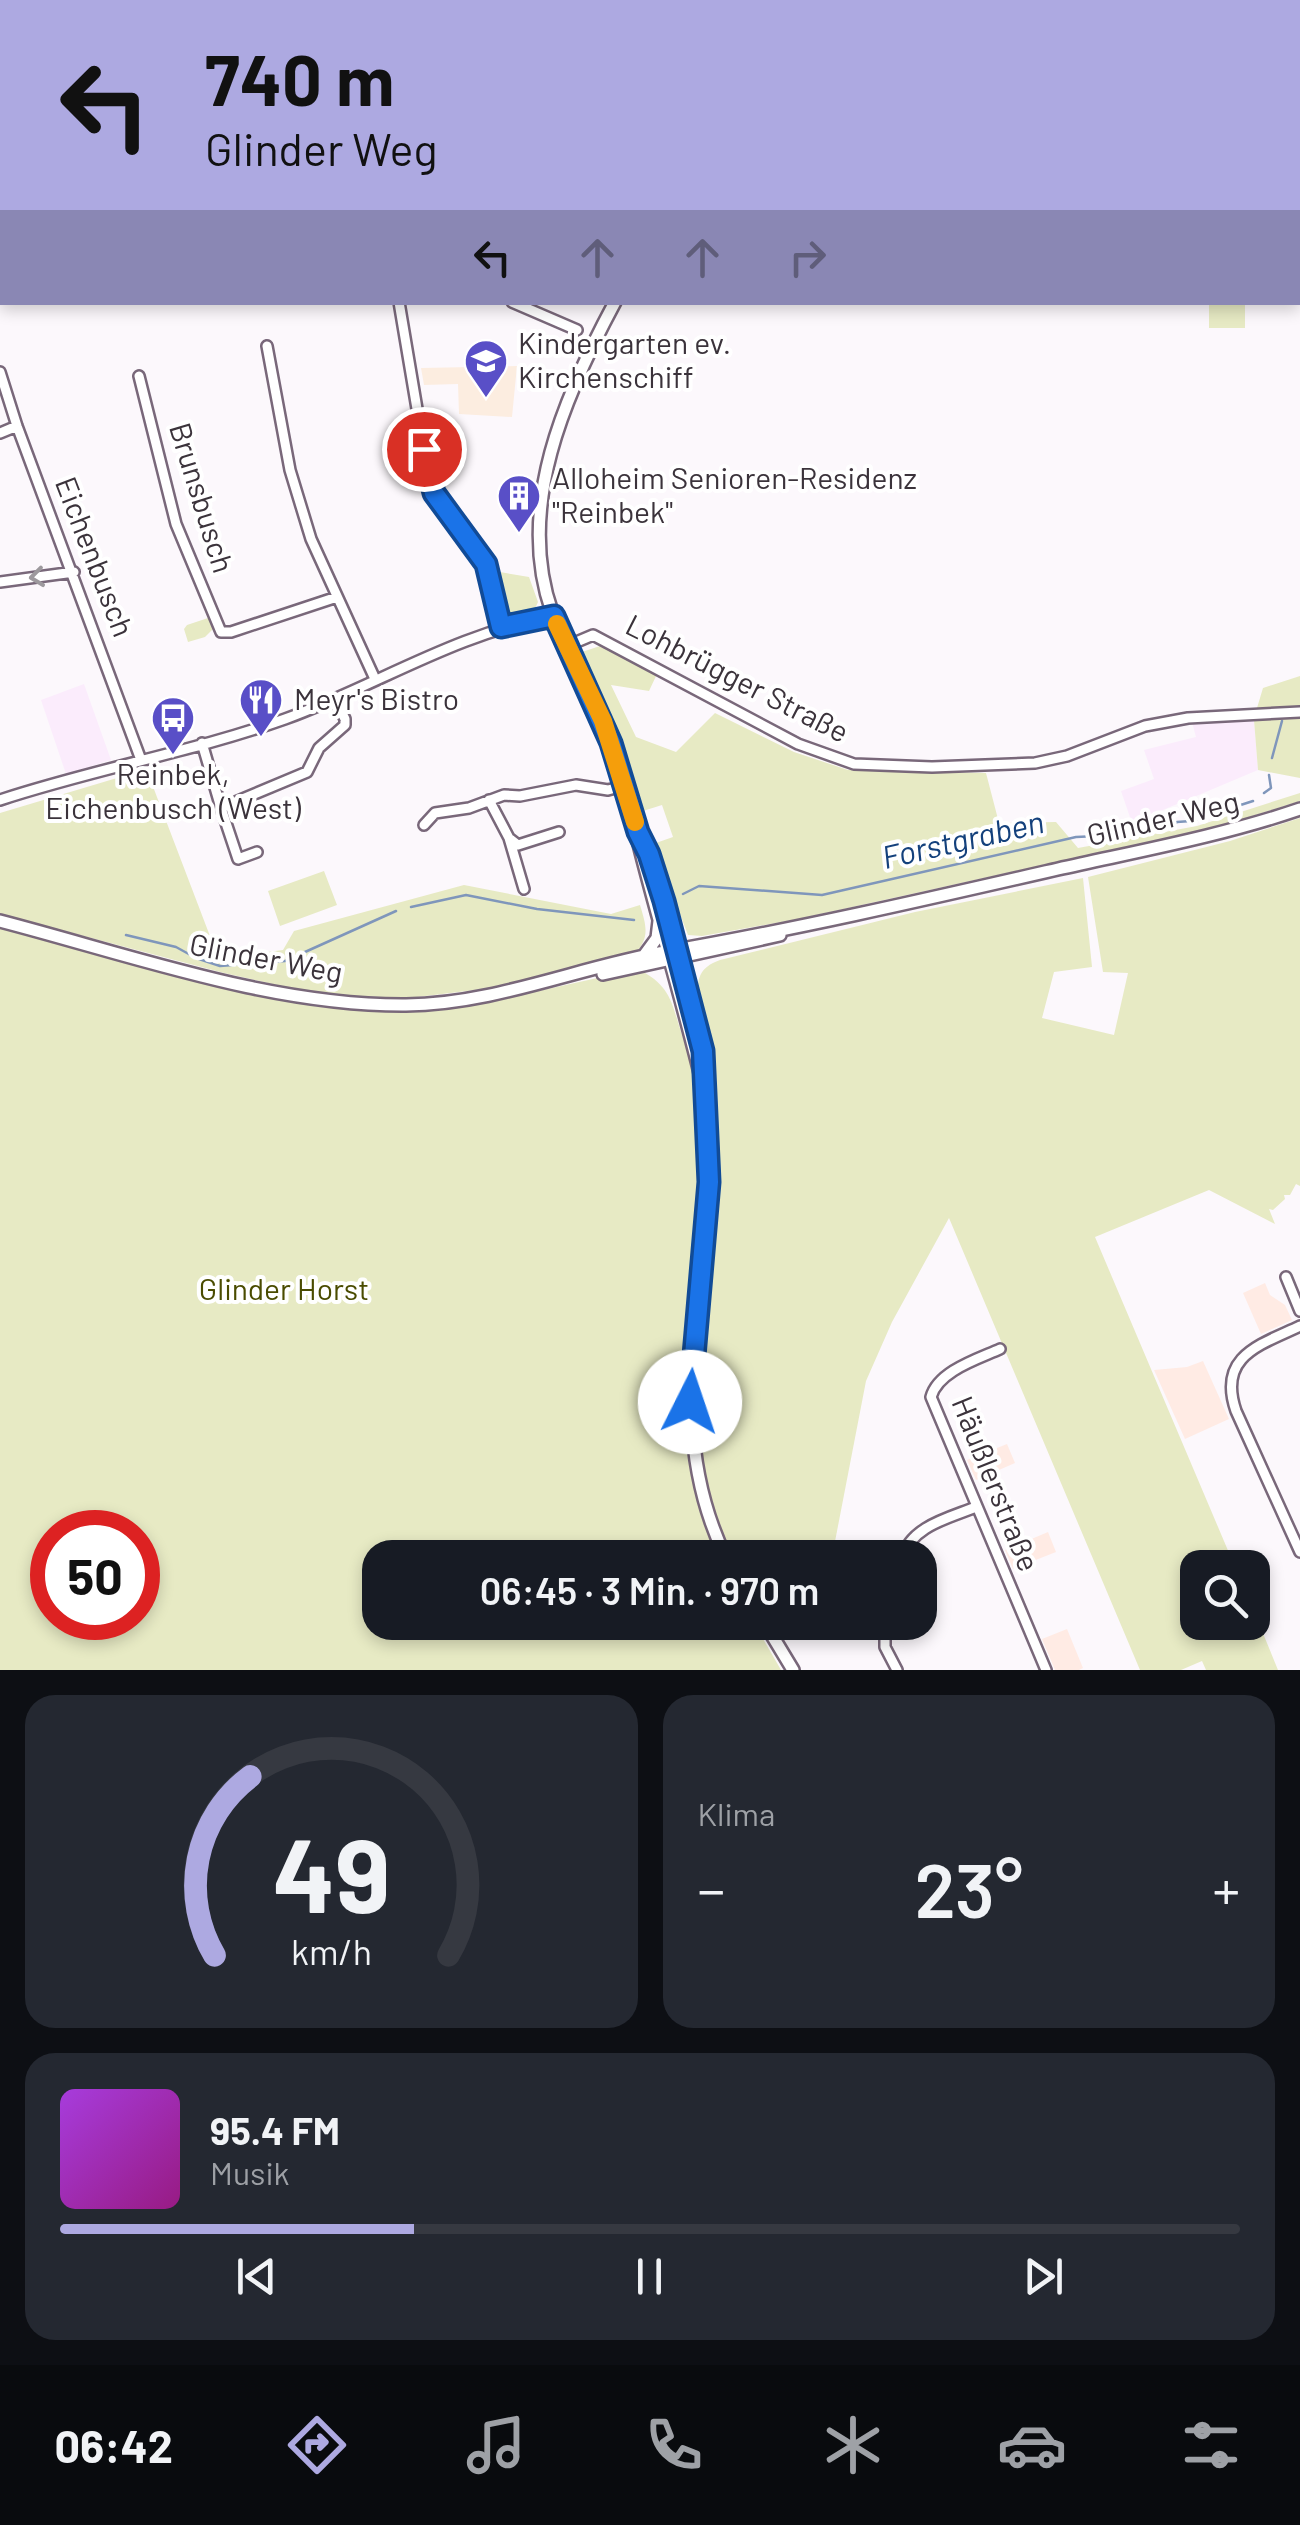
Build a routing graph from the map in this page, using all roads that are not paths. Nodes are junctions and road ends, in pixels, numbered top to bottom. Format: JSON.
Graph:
{"nodes":[{"id":1,"x":400,"y":305,"type":"edge"},
{"id":2,"x":519,"y":305,"type":"edge"},
{"id":3,"x":540,"y":305,"type":"edge"},
{"id":4,"x":613,"y":305,"type":"edge"},
{"id":5,"x":541,"y":314,"type":"junction"},
{"id":6,"x":577,"y":330,"type":"dead end"},
{"id":7,"x":267,"y":346,"type":"dead end"},
{"id":8,"x":0,"y":372,"type":"edge"},
{"id":9,"x":139,"y":376,"type":"dead end"},
{"id":10,"x":17,"y":426,"type":"junction"},
{"id":11,"x":0,"y":433,"type":"edge"},
{"id":12,"x":74,"y":572,"type":"junction"},
{"id":13,"x":0,"y":582,"type":"edge"},
{"id":14,"x":337,"y":597,"type":"junction"},
{"id":15,"x":554,"y":616,"type":"junction"},
{"id":16,"x":501,"y":627,"type":"junction"},
{"id":17,"x":567,"y":646,"type":"junction"},
{"id":18,"x":375,"y":679,"type":"junction"},
{"id":19,"x":335,"y":699,"type":"junction"},
{"id":20,"x":1300,"y":712,"type":"edge"},
{"id":21,"x":202,"y":743,"type":"junction"},
{"id":22,"x":141,"y":760,"type":"junction"},
{"id":23,"x":623,"y":786,"type":"junction"},
{"id":24,"x":0,"y":800,"type":"edge"},
{"id":25,"x":489,"y":800,"type":"junction"},
{"id":26,"x":221,"y":808,"type":"junction"},
{"id":27,"x":1300,"y":810,"type":"edge"},
{"id":28,"x":424,"y":825,"type":"dead end"},
{"id":29,"x":559,"y":832,"type":"dead end"},
{"id":30,"x":638,"y":832,"type":"junction"},
{"id":31,"x":509,"y":838,"type":"junction"},
{"id":32,"x":257,"y":852,"type":"dead end"},
{"id":33,"x":524,"y":888,"type":"dead end"},
{"id":34,"x":659,"y":915,"type":"junction"},
{"id":35,"x":0,"y":921,"type":"edge"},
{"id":36,"x":671,"y":927,"type":"junction"},
{"id":37,"x":701,"y":949,"type":"junction"},
{"id":38,"x":674,"y":955,"type":"junction"},
{"id":39,"x":641,"y":962,"type":"junction"},
{"id":40,"x":682,"y":983,"type":"junction"},
{"id":41,"x":1286,"y":1277,"type":"dead end"},
{"id":42,"x":1284,"y":1291,"type":"dead end"},
{"id":43,"x":1295,"y":1300,"type":"junction"},
{"id":44,"x":1300,"y":1312,"type":"edge"},
{"id":45,"x":1300,"y":1326,"type":"edge"},
{"id":46,"x":1000,"y":1349,"type":"dead end"},
{"id":47,"x":976,"y":1507,"type":"junction"},
{"id":48,"x":720,"y":1540,"type":"edge"},
{"id":49,"x":911,"y":1540,"type":"edge"},
{"id":50,"x":1300,"y":1552,"type":"edge"},
{"id":51,"x":775,"y":1640,"type":"edge"},
{"id":52,"x":885,"y":1640,"type":"edge"},
{"id":53,"x":792,"y":1670,"type":"edge"},
{"id":54,"x":897,"y":1670,"type":"edge"},
{"id":55,"x":1046,"y":1670,"type":"edge"}],
"edges":[{"from":1,"to":16,"type":"street"},
{"from":2,"to":5,"type":"street"},
{"from":3,"to":5,"type":"street"},
{"from":4,"to":15,"type":"main road"},
{"from":5,"to":6,"type":"street"},
{"from":7,"to":14,"type":"street"},
{"from":8,"to":10,"type":"street","name":"Eichenbusch"},
{"from":9,"to":14,"type":"street","name":"Brunsbusch"},
{"from":10,"to":11,"type":"street"},
{"from":10,"to":12,"type":"street","name":"Eichenbusch"},
{"from":12,"to":13,"type":"street","one_way":true},
{"from":12,"to":22,"type":"street","name":"Eichenbusch"},
{"from":14,"to":18,"type":"street"},
{"from":15,"to":16,"type":"street"},
{"from":15,"to":17,"type":"main road"},
{"from":16,"to":18,"type":"street"},
{"from":17,"to":20,"type":"street","name":"Lohbrügger Straße"},
{"from":17,"to":23,"type":"main road"},
{"from":18,"to":19,"type":"street"},
{"from":19,"to":21,"type":"street"},
{"from":19,"to":26,"type":"street"},
{"from":21,"to":22,"type":"street"},
{"from":21,"to":26,"type":"street"},
{"from":22,"to":24,"type":"street"},
{"from":23,"to":25,"type":"street"},
{"from":23,"to":30,"type":"main road"},
{"from":25,"to":28,"type":"street"},
{"from":25,"to":31,"type":"street"},
{"from":26,"to":32,"type":"street"},
{"from":27,"to":37,"type":"main road","name":"Glinder Weg"},
{"from":29,"to":31,"type":"street"},
{"from":30,"to":34,"type":"main road"},
{"from":30,"to":36,"type":"main road"},
{"from":31,"to":33,"type":"street"},
{"from":34,"to":38,"type":"main road"},
{"from":34,"to":39,"type":"main road"},
{"from":35,"to":39,"type":"main road","name":"Glinder Weg"},
{"from":36,"to":37,"type":"main road"},
{"from":36,"to":38,"type":"main road"},
{"from":37,"to":38,"type":"main road","name":"Glinder Weg"},
{"from":37,"to":40,"type":"main road"},
{"from":38,"to":39,"type":"main road","name":"Glinder Weg"},
{"from":38,"to":40,"type":"main road"},
{"from":39,"to":40,"type":"main road"},
{"from":40,"to":48,"type":"main road"},
{"from":41,"to":43,"type":"street"},
{"from":42,"to":43,"type":"street"},
{"from":43,"to":44,"type":"street"},
{"from":45,"to":50,"type":"street"},
{"from":46,"to":47,"type":"street","name":"Häußlerstraße"},
{"from":47,"to":49,"type":"street"},
{"from":47,"to":55,"type":"street","name":"Häußlerstraße"},
{"from":51,"to":53,"type":"main road"},
{"from":52,"to":54,"type":"street"}]}
